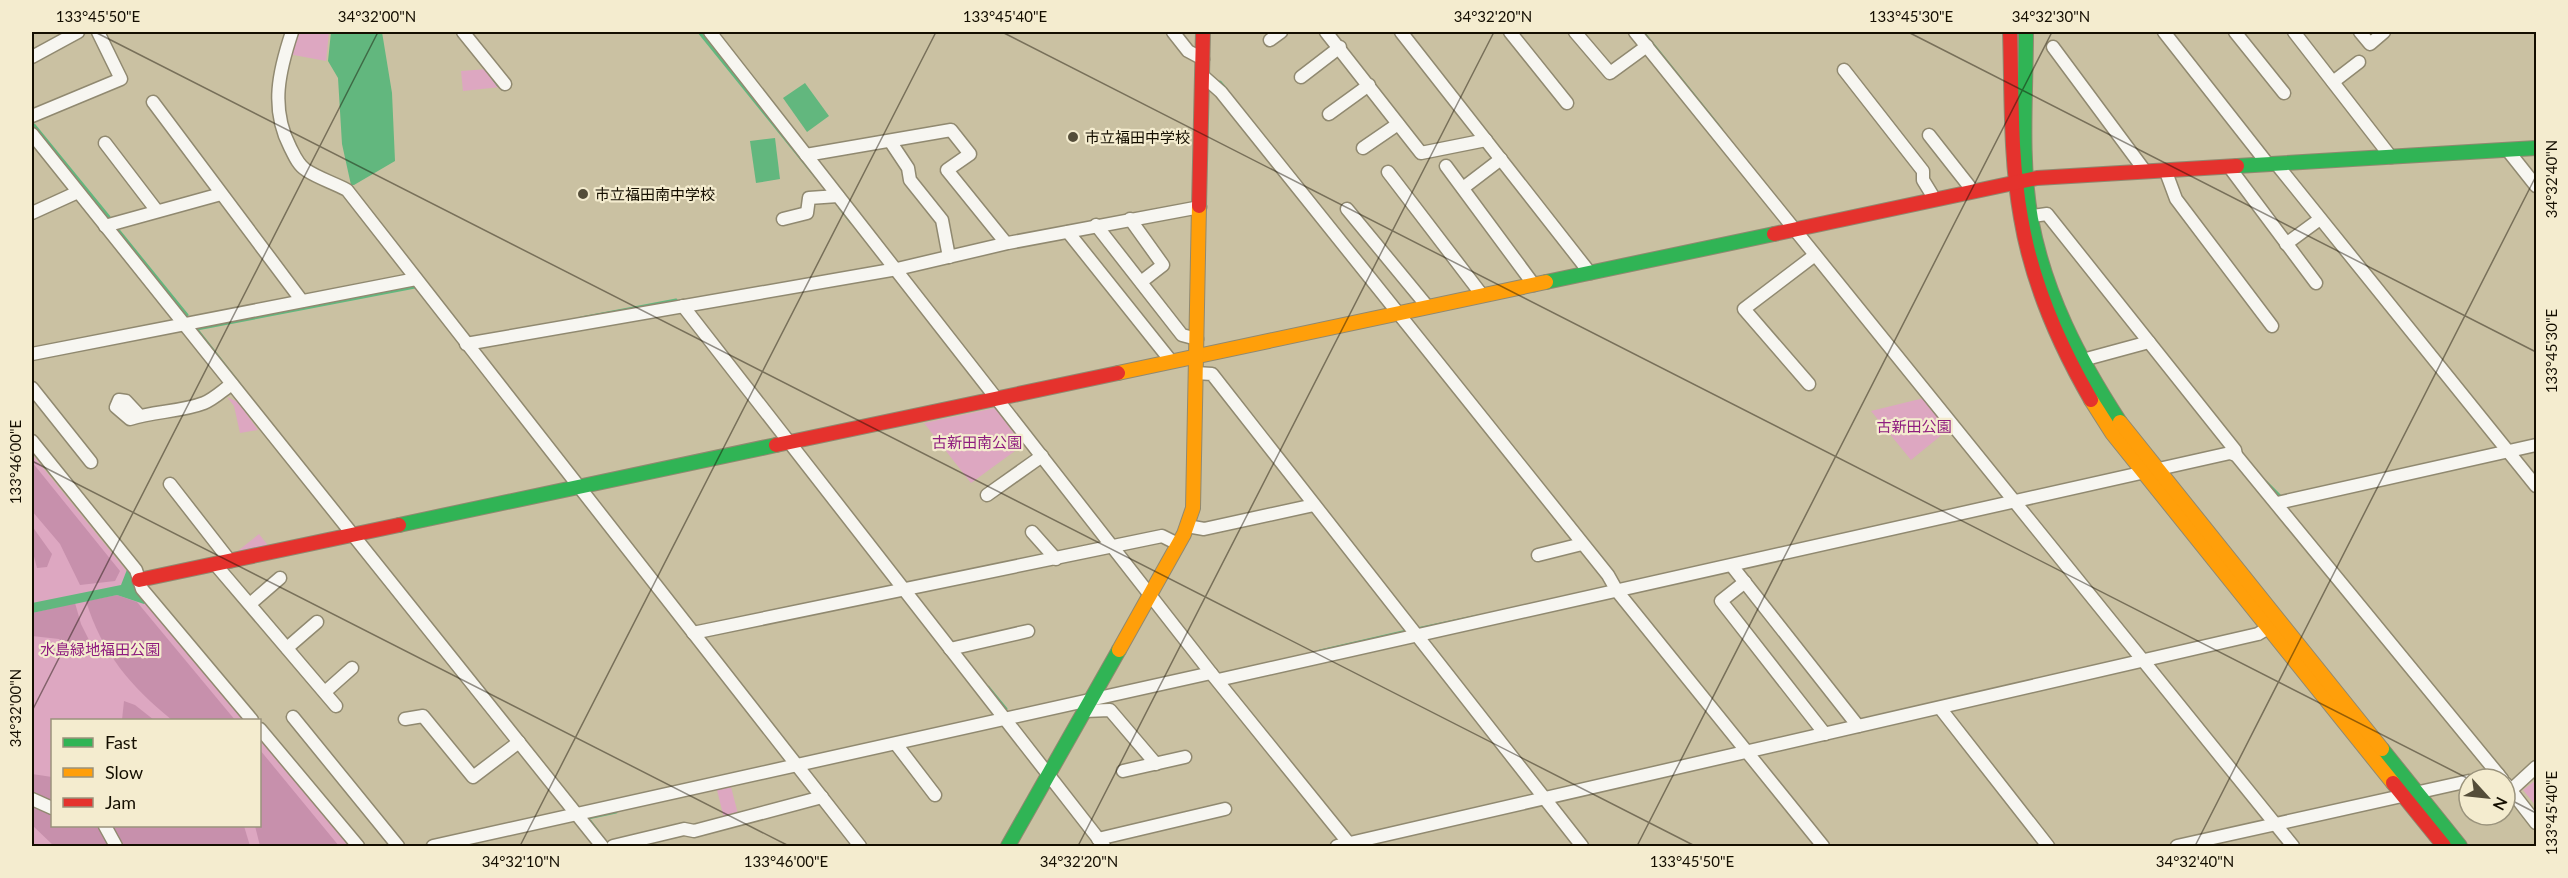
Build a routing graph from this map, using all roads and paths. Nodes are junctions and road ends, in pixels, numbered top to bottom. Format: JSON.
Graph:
{"nodes":[{"id":1,"x":78,"y":32,"type":"edge"},
{"id":2,"x":98,"y":32,"type":"edge"},
{"id":3,"x":291,"y":32,"type":"edge"},
{"id":4,"x":463,"y":32,"type":"edge"},
{"id":5,"x":710,"y":32,"type":"edge"},
{"id":6,"x":1173,"y":32,"type":"edge"},
{"id":7,"x":1203,"y":32,"type":"edge"},
{"id":8,"x":1281,"y":32,"type":"edge"},
{"id":9,"x":1326,"y":32,"type":"edge"},
{"id":10,"x":1401,"y":32,"type":"edge"},
{"id":11,"x":1510,"y":32,"type":"edge"},
{"id":12,"x":1575,"y":32,"type":"edge"},
{"id":13,"x":1635,"y":32,"type":"edge"},
{"id":14,"x":2010,"y":32,"type":"edge"},
{"id":15,"x":2026,"y":32,"type":"edge"},
{"id":16,"x":2164,"y":32,"type":"edge"},
{"id":17,"x":2235,"y":32,"type":"edge"},
{"id":18,"x":2294,"y":32,"type":"edge"},
{"id":19,"x":2360,"y":32,"type":"edge"},
{"id":20,"x":2384,"y":32,"type":"edge"},
{"id":21,"x":1270,"y":40,"type":"dead end"},
{"id":22,"x":1647,"y":46,"type":"junction"},
{"id":23,"x":1340,"y":47,"type":"junction"},
{"id":24,"x":2053,"y":47,"type":"dead end"},
{"id":25,"x":32,"y":57,"type":"edge"},
{"id":26,"x":1203,"y":59,"type":"junction"},
{"id":27,"x":2360,"y":62,"type":"dead end"},
{"id":28,"x":1844,"y":70,"type":"dead end"},
{"id":29,"x":1203,"y":76,"type":"junction"},
{"id":30,"x":1301,"y":77,"type":"dead end"},
{"id":31,"x":2333,"y":82,"type":"junction"},
{"id":32,"x":505,"y":84,"type":"dead end"},
{"id":33,"x":1369,"y":85,"type":"junction"},
{"id":34,"x":2284,"y":93,"type":"dead end"},
{"id":35,"x":153,"y":102,"type":"dead end"},
{"id":36,"x":1567,"y":103,"type":"dead end"},
{"id":37,"x":1329,"y":114,"type":"dead end"},
{"id":38,"x":32,"y":116,"type":"edge"},
{"id":39,"x":1398,"y":124,"type":"junction"},
{"id":40,"x":1929,"y":135,"type":"dead end"},
{"id":41,"x":1486,"y":140,"type":"junction"},
{"id":42,"x":34,"y":141,"type":"edge"},
{"id":43,"x":890,"y":141,"type":"junction"},
{"id":44,"x":105,"y":143,"type":"dead end"},
{"id":45,"x":1363,"y":148,"type":"dead end"},
{"id":46,"x":2536,"y":148,"type":"edge"},
{"id":47,"x":2509,"y":153,"type":"junction"},
{"id":48,"x":806,"y":155,"type":"junction"},
{"id":49,"x":2391,"y":157,"type":"junction"},
{"id":50,"x":1501,"y":159,"type":"junction"},
{"id":51,"x":1446,"y":166,"type":"dead end"},
{"id":52,"x":2275,"y":166,"type":"junction"},
{"id":53,"x":2231,"y":169,"type":"junction"},
{"id":54,"x":2145,"y":171,"type":"junction"},
{"id":55,"x":1388,"y":172,"type":"dead end"},
{"id":56,"x":2166,"y":173,"type":"junction"},
{"id":57,"x":2021,"y":181,"type":"junction"},
{"id":58,"x":2536,"y":186,"type":"edge"},
{"id":59,"x":1462,"y":188,"type":"junction"},
{"id":60,"x":1972,"y":191,"type":"junction"},
{"id":61,"x":78,"y":192,"type":"junction"},
{"id":62,"x":221,"y":194,"type":"junction"},
{"id":63,"x":838,"y":196,"type":"junction"},
{"id":64,"x":1934,"y":198,"type":"junction"},
{"id":65,"x":1200,"y":207,"type":"junction"},
{"id":66,"x":1347,"y":209,"type":"dead end"},
{"id":67,"x":157,"y":211,"type":"junction"},
{"id":68,"x":32,"y":213,"type":"edge"},
{"id":69,"x":2032,"y":216,"type":"junction"},
{"id":70,"x":783,"y":219,"type":"dead end"},
{"id":71,"x":1130,"y":219,"type":"junction"},
{"id":72,"x":2320,"y":219,"type":"junction"},
{"id":73,"x":105,"y":225,"type":"junction"},
{"id":74,"x":1096,"y":225,"type":"junction"},
{"id":75,"x":1068,"y":232,"type":"junction"},
{"id":76,"x":1796,"y":232,"type":"junction"},
{"id":77,"x":1006,"y":243,"type":"junction"},
{"id":78,"x":2286,"y":244,"type":"junction"},
{"id":79,"x":1815,"y":255,"type":"junction"},
{"id":80,"x":949,"y":257,"type":"junction"},
{"id":81,"x":897,"y":268,"type":"junction"},
{"id":82,"x":1590,"y":273,"type":"junction"},
{"id":83,"x":416,"y":279,"type":"junction"},
{"id":84,"x":1141,"y":282,"type":"junction"},
{"id":85,"x":2316,"y":283,"type":"dead end"},
{"id":86,"x":1534,"y":285,"type":"junction"},
{"id":87,"x":1482,"y":295,"type":"junction"},
{"id":88,"x":302,"y":301,"type":"junction"},
{"id":89,"x":683,"y":306,"type":"junction"},
{"id":90,"x":1427,"y":306,"type":"junction"},
{"id":91,"x":1401,"y":314,"type":"junction"},
{"id":92,"x":185,"y":324,"type":"junction"},
{"id":93,"x":2272,"y":326,"type":"dead end"},
{"id":94,"x":1197,"y":339,"type":"junction"},
{"id":95,"x":2149,"y":342,"type":"junction"},
{"id":96,"x":466,"y":344,"type":"junction"},
{"id":97,"x":32,"y":354,"type":"edge"},
{"id":98,"x":1196,"y":356,"type":"junction"},
{"id":99,"x":1171,"y":361,"type":"junction"},
{"id":100,"x":2082,"y":363,"type":"junction"},
{"id":101,"x":1196,"y":373,"type":"junction"},
{"id":102,"x":232,"y":384,"type":"junction"},
{"id":103,"x":1809,"y":384,"type":"dead end"},
{"id":104,"x":32,"y":388,"type":"edge"},
{"id":105,"x":997,"y":399,"type":"junction"},
{"id":106,"x":140,"y":416,"type":"dead end"},
{"id":107,"x":32,"y":441,"type":"edge"},
{"id":108,"x":790,"y":443,"type":"junction"},
{"id":109,"x":2536,"y":445,"type":"edge"},
{"id":110,"x":2507,"y":448,"type":"junction"},
{"id":111,"x":2236,"y":453,"type":"junction"},
{"id":112,"x":1042,"y":456,"type":"junction"},
{"id":113,"x":91,"y":462,"type":"dead end"},
{"id":114,"x":2150,"y":472,"type":"junction"},
{"id":115,"x":170,"y":484,"type":"dead end"},
{"id":116,"x":2536,"y":486,"type":"edge"},
{"id":117,"x":579,"y":487,"type":"junction"},
{"id":118,"x":987,"y":495,"type":"dead end"},
{"id":119,"x":2011,"y":499,"type":"junction"},
{"id":120,"x":2277,"y":503,"type":"junction"},
{"id":121,"x":1314,"y":505,"type":"junction"},
{"id":122,"x":1187,"y":526,"type":"junction"},
{"id":123,"x":1032,"y":532,"type":"dead end"},
{"id":124,"x":352,"y":534,"type":"junction"},
{"id":125,"x":1178,"y":544,"type":"junction"},
{"id":126,"x":1582,"y":544,"type":"junction"},
{"id":127,"x":1113,"y":547,"type":"junction"},
{"id":128,"x":1538,"y":555,"type":"dead end"},
{"id":129,"x":1056,"y":559,"type":"junction"},
{"id":130,"x":223,"y":562,"type":"junction"},
{"id":131,"x":1732,"y":566,"type":"junction"},
{"id":132,"x":280,"y":578,"type":"dead end"},
{"id":133,"x":139,"y":580,"type":"junction"},
{"id":134,"x":1745,"y":582,"type":"junction"},
{"id":135,"x":1619,"y":589,"type":"junction"},
{"id":136,"x":904,"y":590,"type":"junction"},
{"id":137,"x":1150,"y":594,"type":"junction"},
{"id":138,"x":250,"y":604,"type":"junction"},
{"id":139,"x":317,"y":622,"type":"dead end"},
{"id":140,"x":2268,"y":628,"type":"junction"},
{"id":141,"x":1028,"y":630,"type":"dead end"},
{"id":142,"x":1414,"y":632,"type":"junction"},
{"id":143,"x":693,"y":633,"type":"junction"},
{"id":144,"x":287,"y":648,"type":"junction"},
{"id":145,"x":950,"y":649,"type":"junction"},
{"id":146,"x":2146,"y":660,"type":"junction"},
{"id":147,"x":352,"y":668,"type":"dead end"},
{"id":148,"x":1214,"y":676,"type":"junction"},
{"id":149,"x":325,"y":692,"type":"junction"},
{"id":150,"x":336,"y":706,"type":"dead end"},
{"id":151,"x":1086,"y":706,"type":"junction"},
{"id":152,"x":1940,"y":708,"type":"junction"},
{"id":153,"x":293,"y":717,"type":"dead end"},
{"id":154,"x":1004,"y":718,"type":"junction"},
{"id":155,"x":251,"y":719,"type":"edge"},
{"id":156,"x":405,"y":719,"type":"dead end"},
{"id":157,"x":1858,"y":726,"type":"junction"},
{"id":158,"x":261,"y":730,"type":"edge"},
{"id":159,"x":1825,"y":734,"type":"junction"},
{"id":160,"x":519,"y":742,"type":"junction"},
{"id":161,"x":896,"y":744,"type":"junction"},
{"id":162,"x":1750,"y":750,"type":"junction"},
{"id":163,"x":1185,"y":757,"type":"dead end"},
{"id":164,"x":1156,"y":764,"type":"junction"},
{"id":165,"x":797,"y":765,"type":"junction"},
{"id":166,"x":2494,"y":767,"type":"edge"},
{"id":167,"x":2536,"y":767,"type":"edge"},
{"id":168,"x":1123,"y":771,"type":"dead end"},
{"id":169,"x":1048,"y":775,"type":"junction"},
{"id":170,"x":2517,"y":776,"type":"edge"},
{"id":171,"x":2457,"y":784,"type":"edge"},
{"id":172,"x":2410,"y":794,"type":"junction"},
{"id":173,"x":934,"y":795,"type":"dead end"},
{"id":174,"x":822,"y":796,"type":"junction"},
{"id":175,"x":2517,"y":797,"type":"edge"},
{"id":176,"x":32,"y":799,"type":"edge"},
{"id":177,"x":1545,"y":799,"type":"junction"},
{"id":178,"x":51,"y":808,"type":"edge"},
{"id":179,"x":1225,"y":809,"type":"dead end"},
{"id":180,"x":577,"y":815,"type":"junction"},
{"id":181,"x":2536,"y":822,"type":"edge"},
{"id":182,"x":2279,"y":826,"type":"junction"},
{"id":183,"x":106,"y":827,"type":"edge"},
{"id":184,"x":1102,"y":840,"type":"edge"},
{"id":185,"x":471,"y":842,"type":"edge"},
{"id":186,"x":116,"y":846,"type":"edge"},
{"id":187,"x":358,"y":846,"type":"edge"},
{"id":188,"x":398,"y":846,"type":"edge"},
{"id":189,"x":433,"y":846,"type":"edge"},
{"id":190,"x":602,"y":846,"type":"edge"},
{"id":191,"x":613,"y":846,"type":"edge"},
{"id":192,"x":861,"y":846,"type":"edge"},
{"id":193,"x":1008,"y":846,"type":"edge"},
{"id":194,"x":1346,"y":846,"type":"edge"},
{"id":195,"x":1582,"y":846,"type":"edge"},
{"id":196,"x":1823,"y":846,"type":"edge"},
{"id":197,"x":2048,"y":846,"type":"edge"},
{"id":198,"x":2177,"y":846,"type":"edge"},
{"id":199,"x":2293,"y":846,"type":"edge"},
{"id":200,"x":2444,"y":846,"type":"edge"},
{"id":201,"x":2460,"y":846,"type":"edge"}],
"edges":[{"from":1,"to":25,"type":"street"},
{"from":2,"to":38,"type":"street"},
{"from":3,"to":83,"type":"street"},
{"from":4,"to":32,"type":"street"},
{"from":5,"to":48,"type":"street"},
{"from":6,"to":26,"type":"street"},
{"from":7,"to":26,"type":"street"},
{"from":8,"to":21,"type":"street"},
{"from":9,"to":23,"type":"street"},
{"from":10,"to":41,"type":"street"},
{"from":11,"to":36,"type":"street"},
{"from":12,"to":22,"type":"street"},
{"from":13,"to":22,"type":"street"},
{"from":14,"to":57,"type":"street"},
{"from":15,"to":57,"type":"street"},
{"from":16,"to":52,"type":"street"},
{"from":17,"to":34,"type":"street"},
{"from":18,"to":31,"type":"street"},
{"from":19,"to":20,"type":"street"},
{"from":22,"to":76,"type":"street"},
{"from":23,"to":30,"type":"street"},
{"from":23,"to":33,"type":"street"},
{"from":24,"to":54,"type":"street"},
{"from":26,"to":29,"type":"street"},
{"from":27,"to":31,"type":"street"},
{"from":28,"to":64,"type":"street"},
{"from":29,"to":65,"type":"street"},
{"from":29,"to":91,"type":"street"},
{"from":31,"to":49,"type":"street"},
{"from":33,"to":37,"type":"street"},
{"from":33,"to":39,"type":"street"},
{"from":35,"to":62,"type":"street"},
{"from":39,"to":41,"type":"street"},
{"from":39,"to":45,"type":"street"},
{"from":40,"to":60,"type":"street"},
{"from":41,"to":50,"type":"street"},
{"from":42,"to":61,"type":"street"},
{"from":43,"to":48,"type":"street"},
{"from":43,"to":77,"type":"street"},
{"from":43,"to":80,"type":"street"},
{"from":44,"to":67,"type":"street"},
{"from":46,"to":47,"type":"street"},
{"from":47,"to":49,"type":"street"},
{"from":47,"to":58,"type":"street"},
{"from":48,"to":63,"type":"street"},
{"from":49,"to":52,"type":"street"},
{"from":50,"to":59,"type":"street"},
{"from":50,"to":82,"type":"street"},
{"from":51,"to":59,"type":"street"},
{"from":52,"to":53,"type":"street"},
{"from":52,"to":72,"type":"street"},
{"from":53,"to":56,"type":"street"},
{"from":53,"to":78,"type":"street"},
{"from":54,"to":56,"type":"street"},
{"from":54,"to":57,"type":"street"},
{"from":55,"to":87,"type":"street"},
{"from":56,"to":93,"type":"street"},
{"from":57,"to":60,"type":"street"},
{"from":57,"to":69,"type":"street"},
{"from":57,"to":114,"type":"street"},
{"from":59,"to":86,"type":"street"},
{"from":60,"to":64,"type":"street"},
{"from":61,"to":68,"type":"street"},
{"from":61,"to":73,"type":"street"},
{"from":62,"to":67,"type":"street"},
{"from":62,"to":88,"type":"street"},
{"from":63,"to":70,"type":"street"},
{"from":63,"to":81,"type":"street"},
{"from":64,"to":76,"type":"street"},
{"from":65,"to":71,"type":"street"},
{"from":65,"to":94,"type":"street"},
{"from":66,"to":90,"type":"street"},
{"from":67,"to":73,"type":"street"},
{"from":69,"to":95,"type":"street"},
{"from":69,"to":100,"type":"street"},
{"from":71,"to":74,"type":"street"},
{"from":71,"to":84,"type":"street"},
{"from":72,"to":78,"type":"street"},
{"from":72,"to":110,"type":"street"},
{"from":73,"to":92,"type":"street"},
{"from":74,"to":75,"type":"street"},
{"from":74,"to":84,"type":"street"},
{"from":75,"to":77,"type":"street"},
{"from":75,"to":99,"type":"street"},
{"from":76,"to":79,"type":"street"},
{"from":76,"to":82,"type":"street"},
{"from":77,"to":80,"type":"street"},
{"from":78,"to":85,"type":"street"},
{"from":79,"to":103,"type":"street"},
{"from":79,"to":119,"type":"street"},
{"from":80,"to":81,"type":"street"},
{"from":81,"to":89,"type":"street"},
{"from":81,"to":105,"type":"street"},
{"from":82,"to":86,"type":"street"},
{"from":83,"to":88,"type":"street"},
{"from":83,"to":96,"type":"street"},
{"from":84,"to":94,"type":"street"},
{"from":86,"to":87,"type":"street"},
{"from":87,"to":90,"type":"street"},
{"from":88,"to":92,"type":"street"},
{"from":89,"to":96,"type":"street"},
{"from":89,"to":108,"type":"street"},
{"from":90,"to":91,"type":"street"},
{"from":91,"to":98,"type":"street"},
{"from":91,"to":126,"type":"street"},
{"from":92,"to":97,"type":"street"},
{"from":92,"to":102,"type":"street"},
{"from":94,"to":98,"type":"street"},
{"from":95,"to":100,"type":"street"},
{"from":95,"to":111,"type":"street"},
{"from":96,"to":117,"type":"street"},
{"from":98,"to":99,"type":"street"},
{"from":98,"to":101,"type":"street"},
{"from":99,"to":105,"type":"street"},
{"from":100,"to":114,"type":"street"},
{"from":101,"to":121,"type":"street"},
{"from":101,"to":122,"type":"street"},
{"from":102,"to":106,"type":"street"},
{"from":102,"to":124,"type":"street"},
{"from":104,"to":113,"type":"street"},
{"from":105,"to":108,"type":"street"},
{"from":105,"to":112,"type":"street"},
{"from":107,"to":133,"type":"street"},
{"from":108,"to":117,"type":"street"},
{"from":108,"to":136,"type":"street"},
{"from":109,"to":110,"type":"street"},
{"from":110,"to":116,"type":"street"},
{"from":110,"to":120,"type":"street"},
{"from":111,"to":114,"type":"street"},
{"from":111,"to":120,"type":"street"},
{"from":112,"to":118,"type":"street"},
{"from":112,"to":127,"type":"street"},
{"from":114,"to":119,"type":"street"},
{"from":114,"to":140,"type":"street"},
{"from":114,"to":172,"type":"street"},
{"from":115,"to":130,"type":"street"},
{"from":117,"to":124,"type":"street"},
{"from":117,"to":143,"type":"street"},
{"from":119,"to":131,"type":"street"},
{"from":119,"to":146,"type":"street"},
{"from":120,"to":166,"type":"street"},
{"from":121,"to":122,"type":"street"},
{"from":121,"to":142,"type":"street"},
{"from":122,"to":125,"type":"street"},
{"from":123,"to":129,"type":"street"},
{"from":124,"to":130,"type":"street"},
{"from":124,"to":160,"type":"street"},
{"from":125,"to":127,"type":"street"},
{"from":125,"to":137,"type":"street"},
{"from":126,"to":128,"type":"street"},
{"from":126,"to":135,"type":"street"},
{"from":127,"to":129,"type":"street"},
{"from":127,"to":137,"type":"street"},
{"from":129,"to":136,"type":"street"},
{"from":130,"to":133,"type":"street"},
{"from":130,"to":138,"type":"street"},
{"from":131,"to":134,"type":"street"},
{"from":131,"to":135,"type":"street"},
{"from":132,"to":138,"type":"street"},
{"from":133,"to":155,"type":"street"},
{"from":134,"to":157,"type":"street"},
{"from":134,"to":159,"type":"street"},
{"from":135,"to":142,"type":"street"},
{"from":135,"to":162,"type":"street"},
{"from":136,"to":143,"type":"street"},
{"from":136,"to":145,"type":"street"},
{"from":137,"to":148,"type":"street"},
{"from":137,"to":151,"type":"street"},
{"from":138,"to":144,"type":"street"},
{"from":139,"to":144,"type":"street"},
{"from":140,"to":146,"type":"street"},
{"from":140,"to":172,"type":"street"},
{"from":141,"to":145,"type":"street"},
{"from":142,"to":148,"type":"street"},
{"from":142,"to":177,"type":"street"},
{"from":143,"to":165,"type":"street"},
{"from":144,"to":149,"type":"street"},
{"from":145,"to":154,"type":"street"},
{"from":146,"to":152,"type":"street"},
{"from":146,"to":182,"type":"street"},
{"from":147,"to":149,"type":"street"},
{"from":148,"to":151,"type":"street"},
{"from":148,"to":194,"type":"street"},
{"from":149,"to":150,"type":"street"},
{"from":151,"to":154,"type":"street"},
{"from":151,"to":164,"type":"street"},
{"from":151,"to":169,"type":"street"},
{"from":152,"to":157,"type":"street"},
{"from":152,"to":197,"type":"street"},
{"from":153,"to":188,"type":"street"},
{"from":154,"to":161,"type":"street"},
{"from":154,"to":169,"type":"street"},
{"from":156,"to":160,"type":"street"},
{"from":157,"to":159,"type":"street"},
{"from":158,"to":187,"type":"street"},
{"from":159,"to":162,"type":"street"},
{"from":160,"to":180,"type":"street"},
{"from":161,"to":165,"type":"street"},
{"from":161,"to":173,"type":"street"},
{"from":162,"to":177,"type":"street"},
{"from":162,"to":196,"type":"street"},
{"from":163,"to":164,"type":"street"},
{"from":164,"to":168,"type":"street"},
{"from":165,"to":174,"type":"street"},
{"from":165,"to":180,"type":"street"},
{"from":167,"to":170,"type":"street"},
{"from":169,"to":184,"type":"street"},
{"from":169,"to":193,"type":"street"},
{"from":171,"to":172,"type":"street"},
{"from":172,"to":182,"type":"street"},
{"from":172,"to":200,"type":"street"},
{"from":172,"to":201,"type":"street"},
{"from":174,"to":191,"type":"street"},
{"from":174,"to":192,"type":"street"},
{"from":175,"to":181,"type":"street"},
{"from":176,"to":178,"type":"street"},
{"from":177,"to":194,"type":"street"},
{"from":177,"to":195,"type":"street"},
{"from":179,"to":184,"type":"street"},
{"from":180,"to":185,"type":"street"},
{"from":180,"to":190,"type":"street"},
{"from":182,"to":198,"type":"street"},
{"from":182,"to":199,"type":"street"},
{"from":183,"to":186,"type":"street"},
{"from":185,"to":189,"type":"street"}]}
